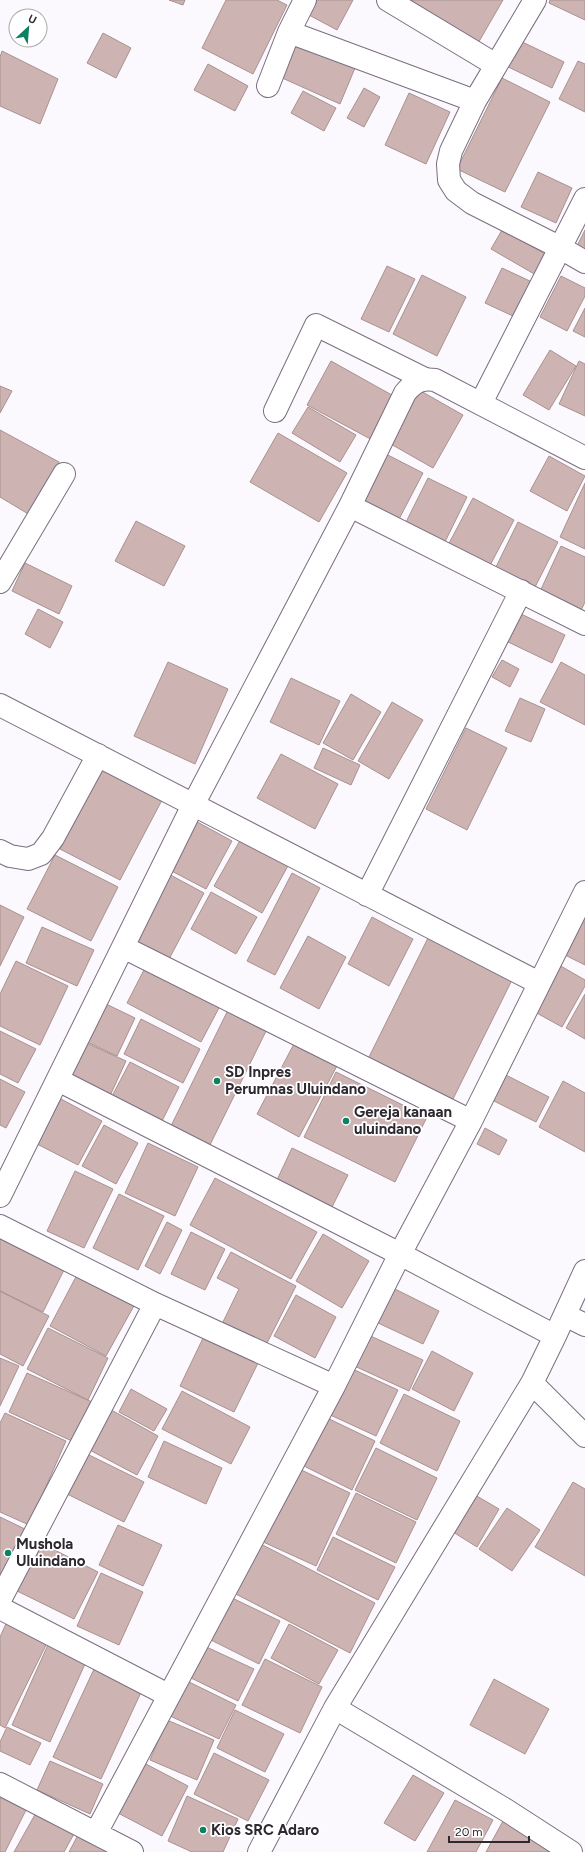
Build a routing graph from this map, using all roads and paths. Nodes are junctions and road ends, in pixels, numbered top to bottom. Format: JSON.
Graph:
{"nodes":[{"id":1,"x":305,"y":0,"type":"edge"},
{"id":2,"x":388,"y":0,"type":"edge"},
{"id":3,"x":534,"y":0,"type":"edge"},
{"id":4,"x":289,"y":32,"type":"junction"},
{"id":5,"x":496,"y":65,"type":"junction"},
{"id":6,"x":268,"y":86,"type":"dead end"},
{"id":7,"x":475,"y":101,"type":"junction"},
{"id":8,"x":585,"y":199,"type":"edge"},
{"id":9,"x":559,"y":247,"type":"junction"},
{"id":10,"x":585,"y":262,"type":"edge"},
{"id":11,"x":425,"y":378,"type":"junction"},
{"id":12,"x":481,"y":402,"type":"junction"},
{"id":13,"x":275,"y":411,"type":"dead end"},
{"id":14,"x":585,"y":458,"type":"edge"},
{"id":15,"x":64,"y":474,"type":"dead end"},
{"id":16,"x":350,"y":506,"type":"junction"},
{"id":17,"x":0,"y":582,"type":"edge"},
{"id":18,"x":521,"y":591,"type":"junction"},
{"id":19,"x":585,"y":624,"type":"edge"},
{"id":20,"x":0,"y":705,"type":"edge"},
{"id":21,"x":98,"y":756,"type":"junction"},
{"id":22,"x":193,"y":805,"type":"junction"},
{"id":23,"x":0,"y":851,"type":"edge"},
{"id":24,"x":585,"y":892,"type":"edge"},
{"id":25,"x":367,"y":895,"type":"junction"},
{"id":26,"x":123,"y":948,"type":"junction"},
{"id":27,"x":539,"y":983,"type":"junction"},
{"id":28,"x":58,"y":1080,"type":"junction"},
{"id":29,"x":471,"y":1121,"type":"junction"},
{"id":30,"x":0,"y":1196,"type":"edge"},
{"id":31,"x":0,"y":1226,"type":"edge"},
{"id":32,"x":400,"y":1254,"type":"junction"},
{"id":33,"x":585,"y":1271,"type":"edge"},
{"id":34,"x":155,"y":1304,"type":"junction"},
{"id":35,"x":565,"y":1315,"type":"junction"},
{"id":36,"x":585,"y":1325,"type":"edge"},
{"id":37,"x":555,"y":1336,"type":"junction"},
{"id":38,"x":532,"y":1383,"type":"junction"},
{"id":39,"x":334,"y":1386,"type":"junction"},
{"id":40,"x":585,"y":1436,"type":"edge"},
{"id":41,"x":0,"y":1600,"type":"edge"},
{"id":42,"x":0,"y":1608,"type":"edge"},
{"id":43,"x":168,"y":1695,"type":"junction"},
{"id":44,"x":335,"y":1708,"type":"junction"},
{"id":45,"x":0,"y":1784,"type":"edge"},
{"id":46,"x":96,"y":1833,"type":"junction"},
{"id":47,"x":132,"y":1852,"type":"edge"},
{"id":48,"x":259,"y":1852,"type":"edge"},
{"id":49,"x":571,"y":1852,"type":"edge"}],
"edges":[{"from":1,"to":4,"type":"street"},
{"from":2,"to":5,"type":"street"},
{"from":3,"to":5,"type":"street"},
{"from":4,"to":6,"type":"street"},
{"from":4,"to":7,"type":"street"},
{"from":5,"to":7,"type":"street"},
{"from":7,"to":9,"type":"street"},
{"from":8,"to":9,"type":"street"},
{"from":9,"to":10,"type":"street"},
{"from":9,"to":12,"type":"street"},
{"from":11,"to":12,"type":"street"},
{"from":11,"to":13,"type":"street"},
{"from":11,"to":16,"type":"street"},
{"from":12,"to":14,"type":"street"},
{"from":15,"to":17,"type":"street"},
{"from":16,"to":18,"type":"street"},
{"from":16,"to":22,"type":"street"},
{"from":18,"to":19,"type":"street"},
{"from":18,"to":25,"type":"street"},
{"from":20,"to":21,"type":"street"},
{"from":21,"to":22,"type":"street"},
{"from":21,"to":23,"type":"street"},
{"from":22,"to":25,"type":"street"},
{"from":22,"to":26,"type":"street"},
{"from":24,"to":27,"type":"street"},
{"from":25,"to":27,"type":"street"},
{"from":26,"to":28,"type":"street"},
{"from":26,"to":29,"type":"street"},
{"from":27,"to":29,"type":"street"},
{"from":28,"to":30,"type":"street"},
{"from":28,"to":32,"type":"street"},
{"from":29,"to":32,"type":"street"},
{"from":31,"to":34,"type":"street"},
{"from":32,"to":37,"type":"street"},
{"from":32,"to":39,"type":"street"},
{"from":33,"to":35,"type":"street"},
{"from":34,"to":39,"type":"street"},
{"from":34,"to":41,"type":"street"},
{"from":35,"to":36,"type":"street"},
{"from":35,"to":37,"type":"street"},
{"from":37,"to":38,"type":"street"},
{"from":38,"to":40,"type":"street"},
{"from":38,"to":44,"type":"street"},
{"from":39,"to":43,"type":"street"},
{"from":42,"to":43,"type":"street"},
{"from":43,"to":46,"type":"street"},
{"from":44,"to":48,"type":"street"},
{"from":44,"to":49,"type":"street"},
{"from":45,"to":46,"type":"street"},
{"from":46,"to":47,"type":"street"}]}
